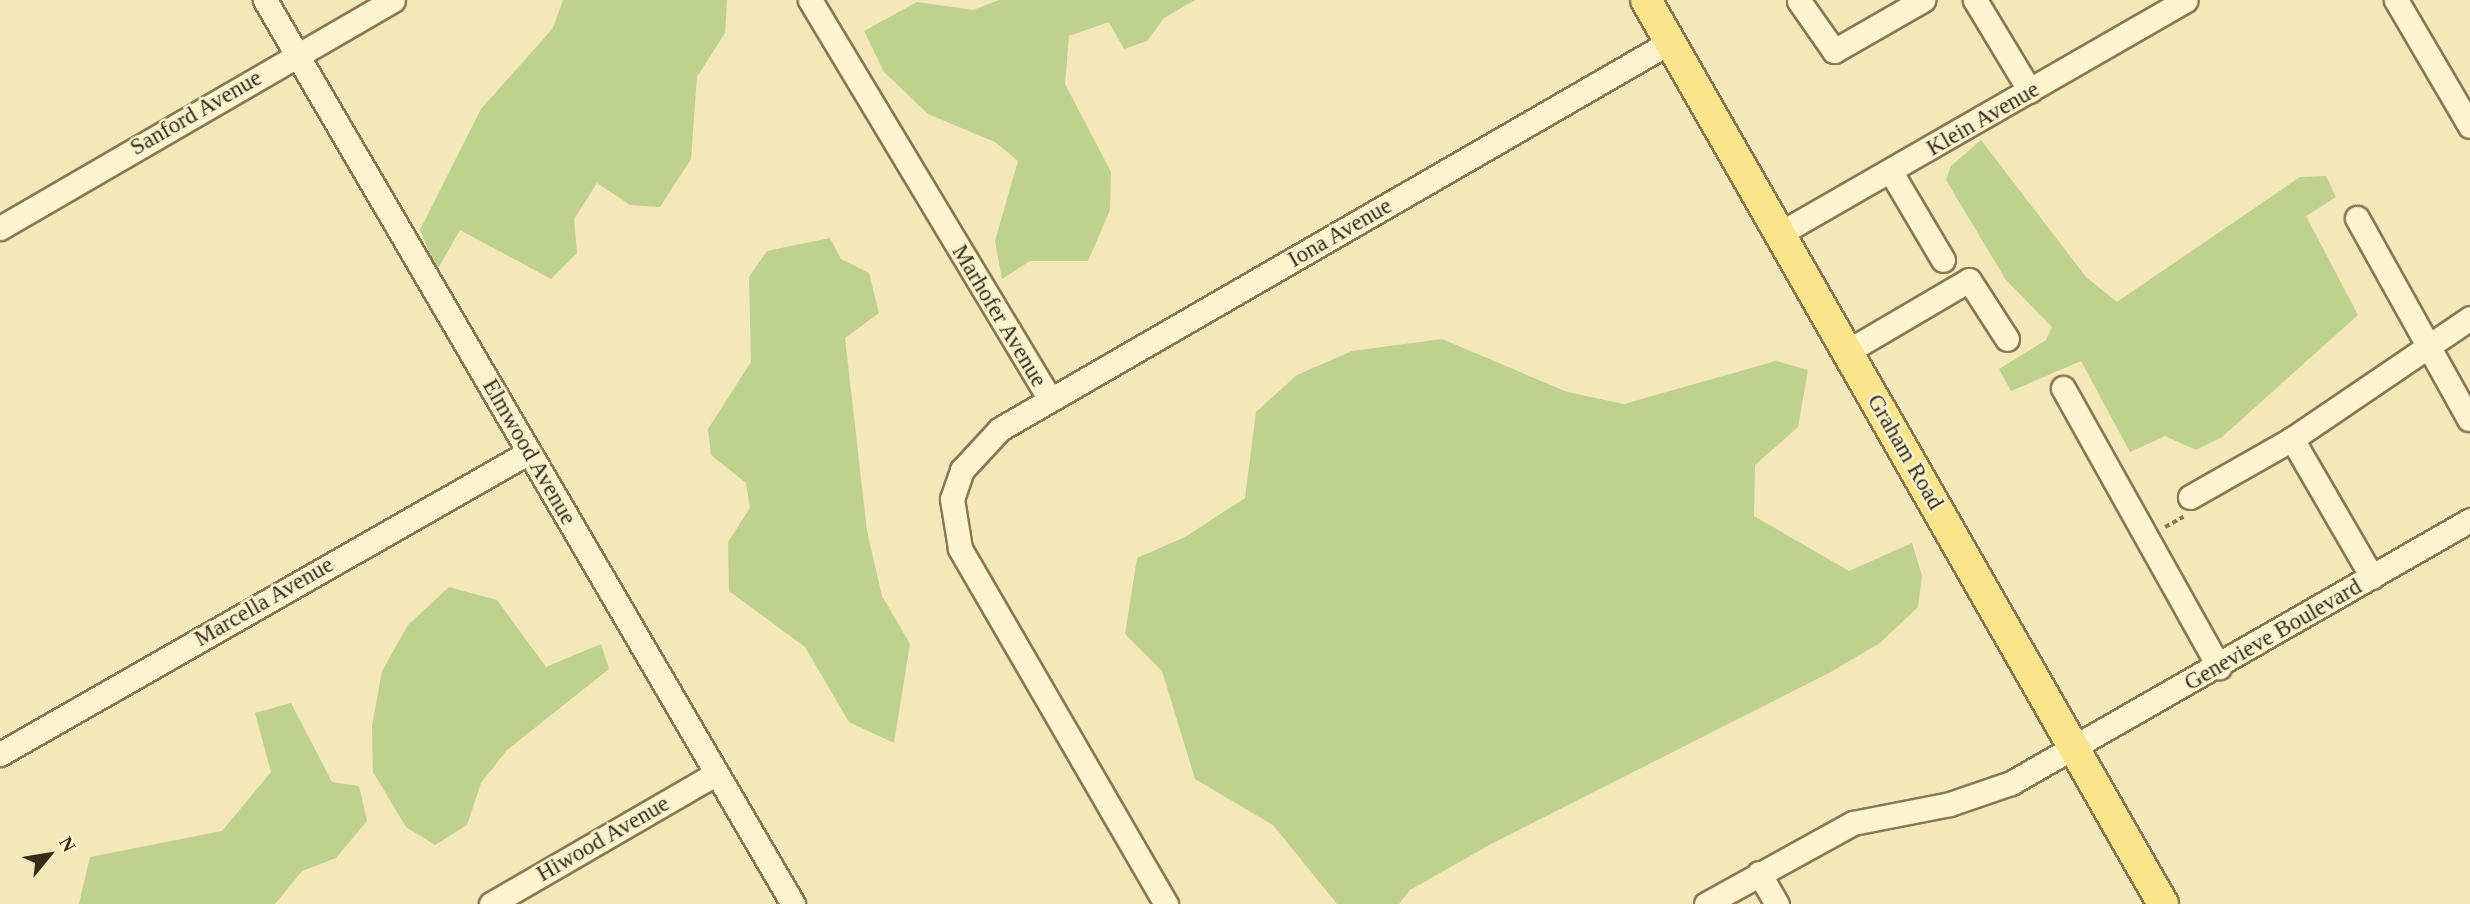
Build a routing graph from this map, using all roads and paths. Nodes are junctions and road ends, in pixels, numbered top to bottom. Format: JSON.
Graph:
{"nodes":[{"id":1,"x":265,"y":0,"type":"edge"},
{"id":2,"x":393,"y":0,"type":"edge"},
{"id":3,"x":810,"y":0,"type":"edge"},
{"id":4,"x":1646,"y":0,"type":"edge"},
{"id":5,"x":1923,"y":0,"type":"edge"},
{"id":6,"x":1975,"y":0,"type":"edge"},
{"id":7,"x":2186,"y":0,"type":"edge"},
{"id":8,"x":2396,"y":0,"type":"edge"},
{"id":9,"x":1799,"y":1,"type":"edge"},
{"id":10,"x":1670,"y":42,"type":"junction"},
{"id":11,"x":297,"y":55,"type":"junction"},
{"id":12,"x":2030,"y":91,"type":"junction"},
{"id":13,"x":2470,"y":126,"type":"edge"},
{"id":14,"x":1891,"y":172,"type":"junction"},
{"id":15,"x":2357,"y":218,"type":"dead end"},
{"id":16,"x":0,"y":228,"type":"edge"},
{"id":17,"x":1779,"y":234,"type":"junction"},
{"id":18,"x":1943,"y":260,"type":"dead end"},
{"id":19,"x":2470,"y":318,"type":"edge"},
{"id":20,"x":2007,"y":339,"type":"dead end"},
{"id":21,"x":2424,"y":347,"type":"junction"},
{"id":22,"x":1848,"y":351,"type":"junction"},
{"id":23,"x":2063,"y":388,"type":"dead end"},
{"id":24,"x":1050,"y":400,"type":"junction"},
{"id":25,"x":2469,"y":419,"type":"edge"},
{"id":26,"x":2292,"y":439,"type":"junction"},
{"id":27,"x":529,"y":452,"type":"junction"},
{"id":28,"x":2190,"y":498,"type":"joint"},
{"id":29,"x":2470,"y":520,"type":"edge"},
{"id":30,"x":2146,"y":538,"type":"junction"},
{"id":31,"x":2372,"y":577,"type":"junction"},
{"id":32,"x":2219,"y":667,"type":"junction"},
{"id":33,"x":2074,"y":749,"type":"junction"},
{"id":34,"x":0,"y":754,"type":"edge"},
{"id":35,"x":715,"y":774,"type":"junction"},
{"id":36,"x":1759,"y":873,"type":"junction"},
{"id":37,"x":491,"y":904,"type":"edge"},
{"id":38,"x":793,"y":904,"type":"edge"},
{"id":39,"x":1166,"y":904,"type":"edge"},
{"id":40,"x":1706,"y":904,"type":"edge"},
{"id":41,"x":1777,"y":904,"type":"edge"},
{"id":42,"x":2163,"y":904,"type":"edge"}],
"edges":[{"from":1,"to":11,"type":"street","name":"Elmwood Avenue"},
{"from":2,"to":11,"type":"street","name":"Sanford Avenue"},
{"from":3,"to":24,"type":"street","name":"Marhofer Avenue"},
{"from":4,"to":10,"type":"main road","name":"Graham Road"},
{"from":5,"to":9,"type":"street"},
{"from":6,"to":12,"type":"street"},
{"from":7,"to":12,"type":"street","name":"Klein Avenue"},
{"from":8,"to":13,"type":"street"},
{"from":10,"to":17,"type":"main road","name":"Graham Road"},
{"from":10,"to":24,"type":"street","name":"Iona Avenue"},
{"from":11,"to":16,"type":"street","name":"Sanford Avenue"},
{"from":11,"to":27,"type":"street","name":"Elmwood Avenue"},
{"from":12,"to":14,"type":"street","name":"Klein Avenue"},
{"from":14,"to":17,"type":"street","name":"Klein Avenue"},
{"from":14,"to":18,"type":"street"},
{"from":15,"to":21,"type":"street"},
{"from":17,"to":22,"type":"main road","name":"Graham Road"},
{"from":19,"to":21,"type":"street"},
{"from":20,"to":22,"type":"street"},
{"from":21,"to":25,"type":"street"},
{"from":21,"to":26,"type":"street"},
{"from":22,"to":33,"type":"main road","name":"Graham Road"},
{"from":23,"to":30,"type":"street"},
{"from":24,"to":39,"type":"street","name":"Marhofer Avenue"},
{"from":26,"to":28,"type":"street"},
{"from":26,"to":31,"type":"street"},
{"from":27,"to":34,"type":"street","name":"Marcella Avenue"},
{"from":27,"to":35,"type":"street","name":"Elmwood Avenue"},
{"from":28,"to":30,"type":"path"},
{"from":29,"to":31,"type":"street","name":"Genevieve Boulevard"},
{"from":30,"to":32,"type":"street"},
{"from":31,"to":32,"type":"street","name":"Genevieve Boulevard"},
{"from":32,"to":33,"type":"street","name":"Genevieve Boulevard"},
{"from":33,"to":36,"type":"street","name":"Genevieve Boulevard"},
{"from":33,"to":42,"type":"main road","name":"Graham Road"},
{"from":35,"to":37,"type":"street","name":"Hiwood Avenue"},
{"from":35,"to":38,"type":"street","name":"Elmwood Avenue"},
{"from":36,"to":40,"type":"street","name":"Genevieve Boulevard"},
{"from":36,"to":41,"type":"street"}]}
